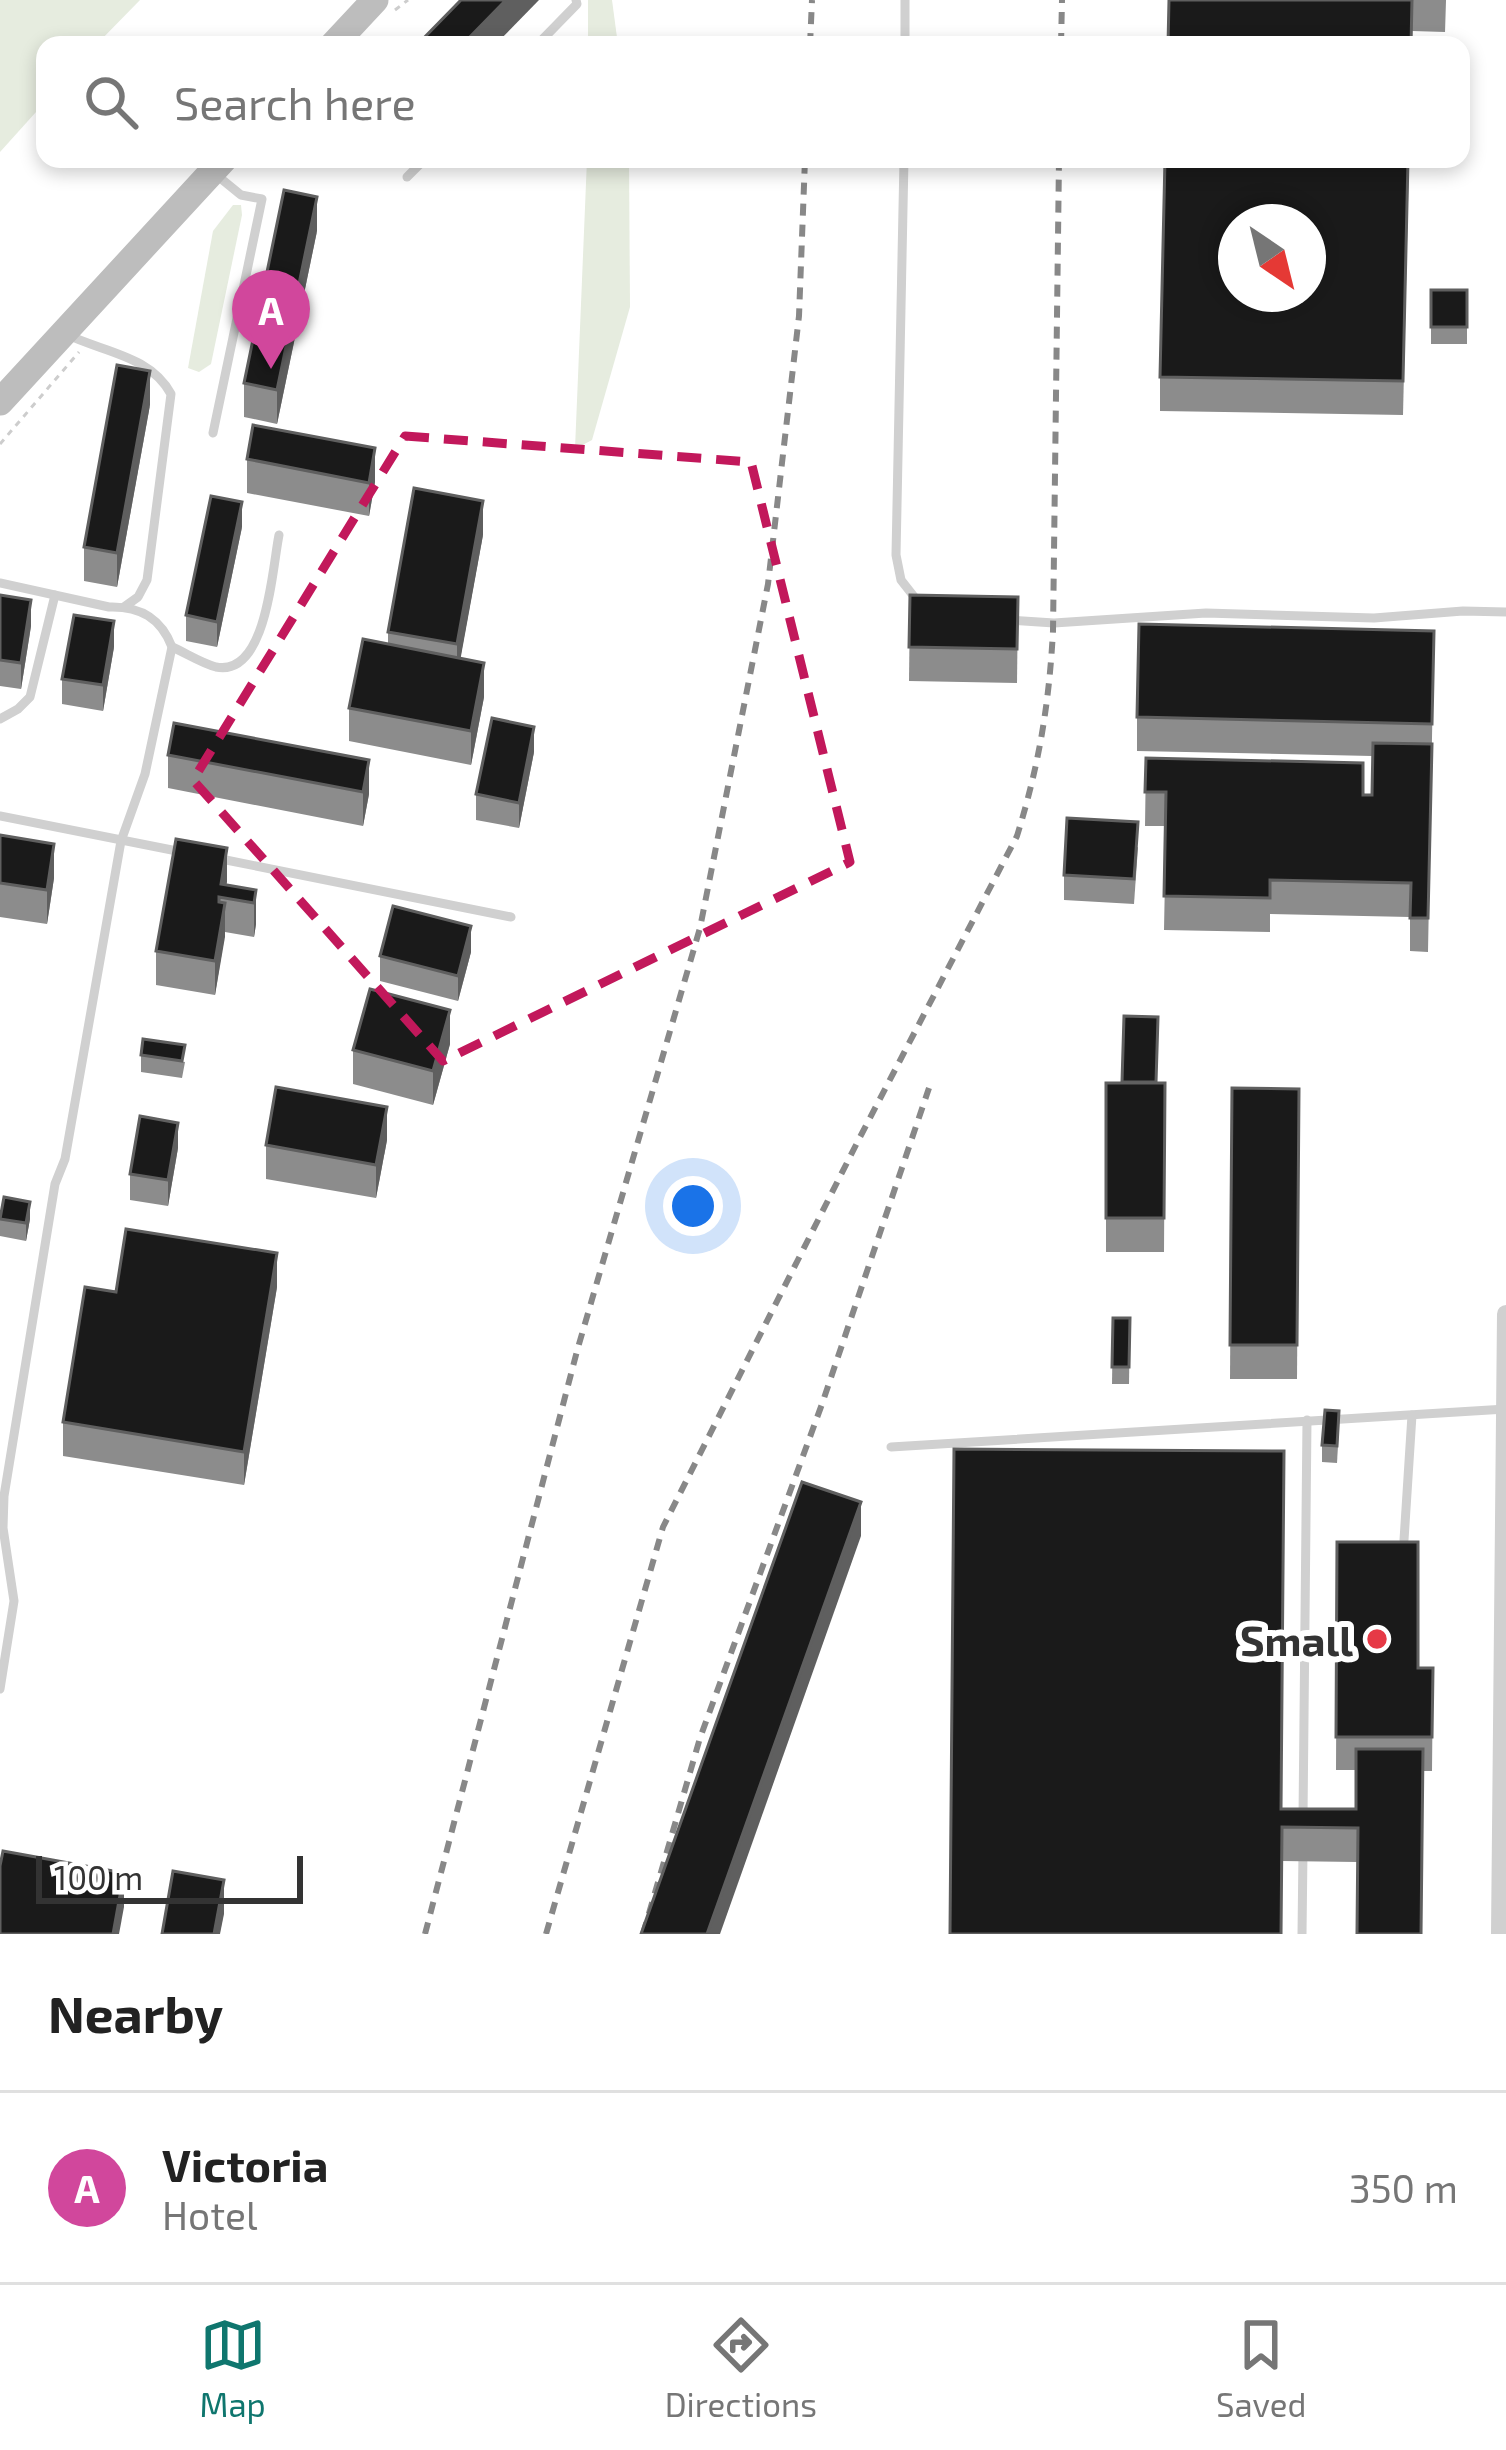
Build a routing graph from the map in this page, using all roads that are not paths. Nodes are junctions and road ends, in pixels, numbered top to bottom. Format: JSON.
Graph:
{"nodes":[{"id":1,"x":375,"y":0,"type":"edge"},
{"id":2,"x":576,"y":0,"type":"edge"},
{"id":3,"x":905,"y":0,"type":"edge"},
{"id":4,"x":341,"y":36,"type":"edge"},
{"id":5,"x":545,"y":36,"type":"edge"},
{"id":6,"x":905,"y":36,"type":"edge"},
{"id":7,"x":215,"y":168,"type":"edge"},
{"id":8,"x":220,"y":168,"type":"edge"},
{"id":9,"x":415,"y":168,"type":"edge"},
{"id":10,"x":904,"y":168,"type":"edge"},
{"id":11,"x":406,"y":177,"type":"dead end"},
{"id":12,"x":64,"y":333,"type":"junction"},
{"id":13,"x":0,"y":401,"type":"edge"},
{"id":14,"x":213,"y":433,"type":"dead end"},
{"id":15,"x":279,"y":535,"type":"dead end"},
{"id":16,"x":0,"y":583,"type":"edge"},
{"id":17,"x":55,"y":595,"type":"junction"},
{"id":18,"x":124,"y":607,"type":"junction"},
{"id":19,"x":926,"y":607,"type":"edge"},
{"id":20,"x":1506,"y":612,"type":"edge"},
{"id":21,"x":986,"y":618,"type":"edge"},
{"id":22,"x":172,"y":646,"type":"junction"},
{"id":23,"x":0,"y":719,"type":"edge"},
{"id":24,"x":0,"y":816,"type":"edge"},
{"id":25,"x":122,"y":841,"type":"junction"},
{"id":26,"x":187,"y":853,"type":"edge"},
{"id":27,"x":209,"y":857,"type":"edge"},
{"id":28,"x":511,"y":917,"type":"dead end"},
{"id":29,"x":1506,"y":1314,"type":"edge"},
{"id":30,"x":1505,"y":1409,"type":"edge"},
{"id":31,"x":1412,"y":1415,"type":"junction"},
{"id":32,"x":1307,"y":1420,"type":"junction"},
{"id":33,"x":891,"y":1447,"type":"dead end"},
{"id":34,"x":1404,"y":1540,"type":"edge"},
{"id":35,"x":0,"y":1689,"type":"edge"},
{"id":36,"x":1302,"y":1934,"type":"edge"},
{"id":37,"x":1500,"y":1934,"type":"edge"}],
"edges":[{"from":1,"to":4,"type":"main road"},
{"from":2,"to":5,"type":"lane"},
{"from":3,"to":6,"type":"lane"},
{"from":7,"to":12,"type":"main road"},
{"from":8,"to":14,"type":"lane"},
{"from":9,"to":11,"type":"lane"},
{"from":10,"to":19,"type":"lane"},
{"from":12,"to":13,"type":"main road"},
{"from":12,"to":18,"type":"lane"},
{"from":15,"to":22,"type":"lane"},
{"from":16,"to":17,"type":"lane"},
{"from":17,"to":18,"type":"lane"},
{"from":17,"to":23,"type":"lane"},
{"from":18,"to":22,"type":"lane"},
{"from":20,"to":21,"type":"lane"},
{"from":22,"to":25,"type":"lane"},
{"from":24,"to":25,"type":"lane"},
{"from":25,"to":26,"type":"lane"},
{"from":25,"to":35,"type":"lane"},
{"from":27,"to":28,"type":"lane"},
{"from":29,"to":30,"type":"street"},
{"from":30,"to":31,"type":"lane"},
{"from":30,"to":37,"type":"street"},
{"from":31,"to":32,"type":"lane"},
{"from":31,"to":34,"type":"lane"},
{"from":32,"to":33,"type":"lane"},
{"from":32,"to":36,"type":"lane"}]}
